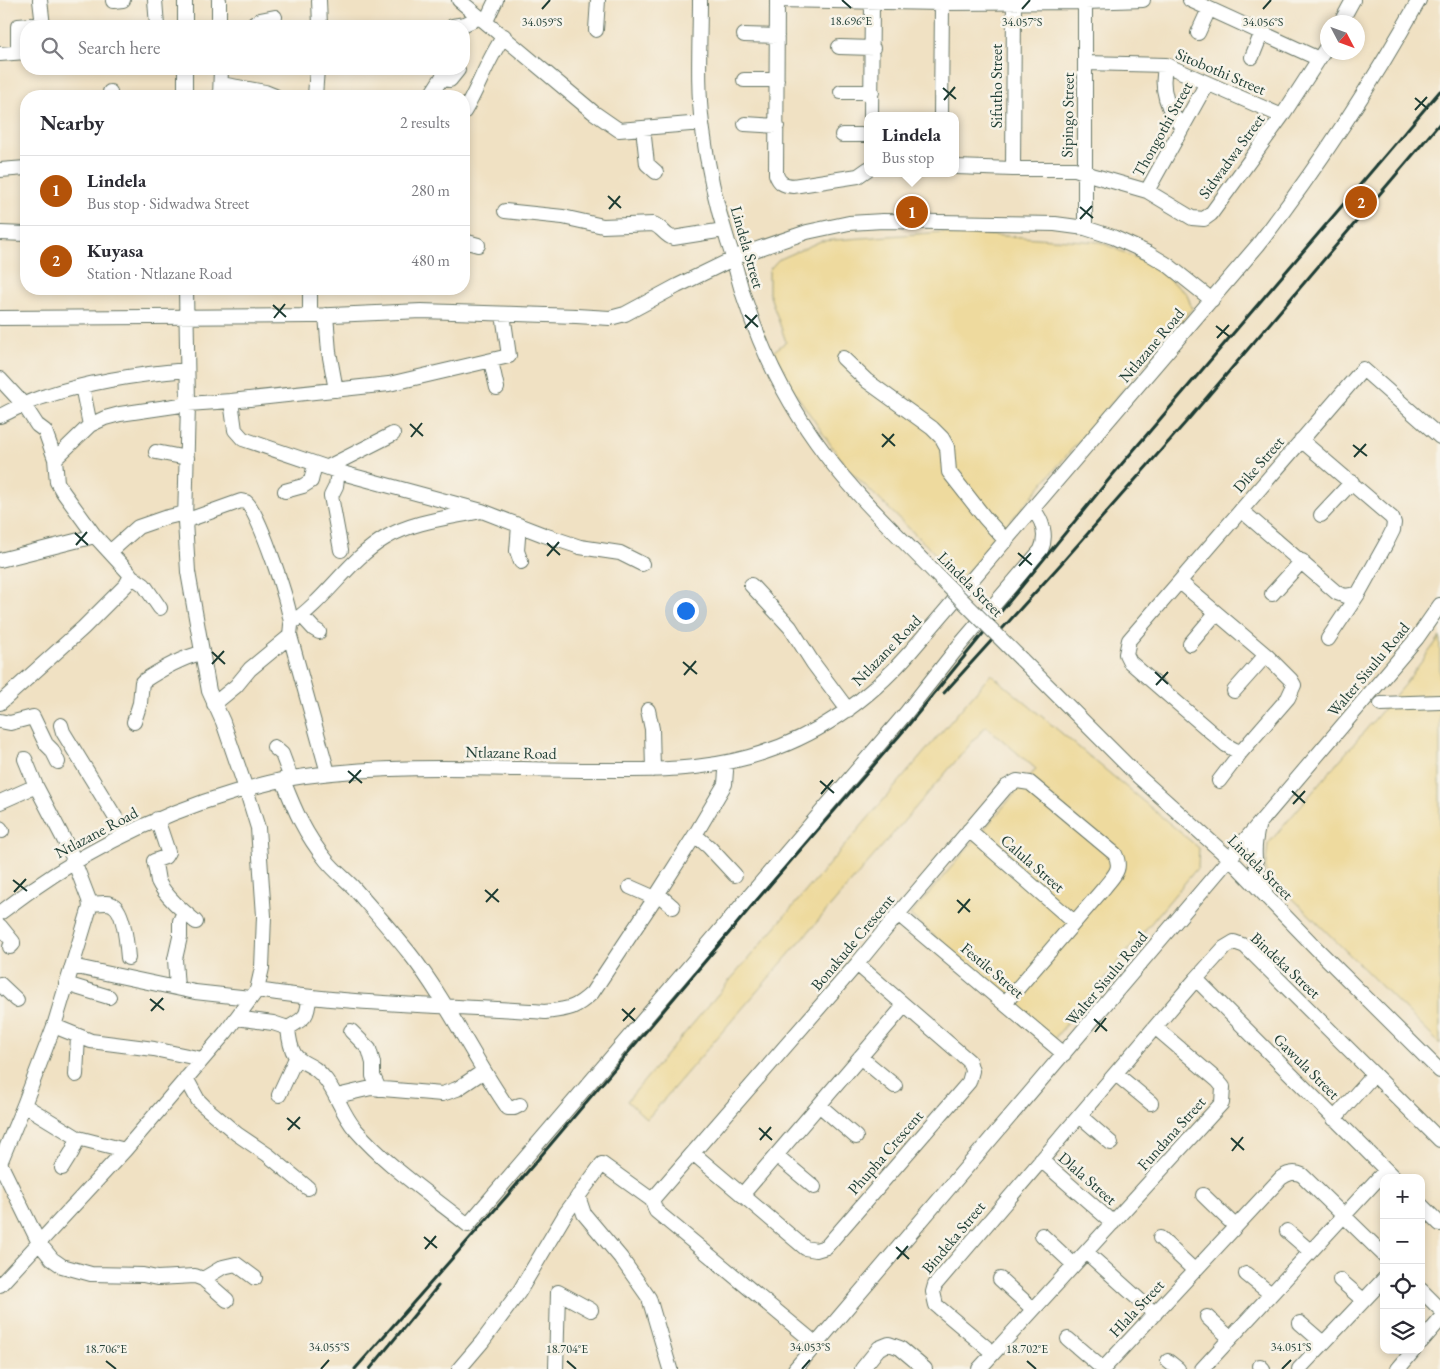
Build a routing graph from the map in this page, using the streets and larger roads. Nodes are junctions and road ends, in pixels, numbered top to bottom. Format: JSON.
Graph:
{"nodes":[{"id":1,"x":40,"y":0,"type":"edge"},
{"id":2,"x":155,"y":0,"type":"edge"},
{"id":3,"x":185,"y":0,"type":"edge"},
{"id":4,"x":219,"y":0,"type":"edge"},
{"id":5,"x":319,"y":0,"type":"edge"},
{"id":6,"x":460,"y":0,"type":"edge"},
{"id":7,"x":496,"y":0,"type":"edge"},
{"id":8,"x":598,"y":0,"type":"edge"},
{"id":9,"x":700,"y":0,"type":"edge"},
{"id":10,"x":777,"y":0,"type":"edge"},
{"id":11,"x":1143,"y":0,"type":"edge"},
{"id":12,"x":1190,"y":0,"type":"edge"},
{"id":13,"x":1353,"y":0,"type":"edge"},
{"id":14,"x":1419,"y":0,"type":"edge"},
{"id":15,"x":902,"y":1,"type":"edge"},
{"id":16,"x":999,"y":1,"type":"edge"},
{"id":17,"x":872,"y":2,"type":"junction"},
{"id":18,"x":1085,"y":2,"type":"junction"},
{"id":19,"x":942,"y":3,"type":"junction"},
{"id":20,"x":1014,"y":3,"type":"junction"},
{"id":21,"x":1209,"y":9,"type":"junction"},
{"id":22,"x":1345,"y":15,"type":"edge"},
{"id":23,"x":275,"y":17,"type":"dead end"},
{"id":24,"x":483,"y":19,"type":"junction"},
{"id":25,"x":42,"y":20,"type":"edge"},
{"id":26,"x":157,"y":20,"type":"edge"},
{"id":27,"x":185,"y":20,"type":"edge"},
{"id":28,"x":218,"y":20,"type":"edge"},
{"id":29,"x":260,"y":20,"type":"edge"},
{"id":30,"x":320,"y":20,"type":"edge"},
{"id":31,"x":470,"y":23,"type":"edge"},
{"id":32,"x":20,"y":26,"type":"edge"},
{"id":33,"x":596,"y":30,"type":"dead end"},
{"id":34,"x":1262,"y":32,"type":"junction"},
{"id":35,"x":1198,"y":33,"type":"dead end"},
{"id":36,"x":744,"y":35,"type":"dead end"},
{"id":37,"x":504,"y":36,"type":"junction"},
{"id":38,"x":777,"y":36,"type":"junction"},
{"id":39,"x":20,"y":39,"type":"edge"},
{"id":40,"x":839,"y":47,"type":"dead end"},
{"id":41,"x":873,"y":48,"type":"junction"},
{"id":42,"x":20,"y":52,"type":"edge"},
{"id":43,"x":0,"y":54,"type":"edge"},
{"id":44,"x":1252,"y":56,"type":"dead end"},
{"id":45,"x":1319,"y":59,"type":"joint"},
{"id":46,"x":1086,"y":64,"type":"junction"},
{"id":47,"x":1166,"y":65,"type":"junction"},
{"id":48,"x":185,"y":75,"type":"edge"},
{"id":49,"x":220,"y":75,"type":"edge"},
{"id":50,"x":317,"y":75,"type":"edge"},
{"id":51,"x":454,"y":75,"type":"edge"},
{"id":52,"x":744,"y":80,"type":"dead end"},
{"id":53,"x":777,"y":80,"type":"junction"},
{"id":54,"x":1207,"y":83,"type":"junction"},
{"id":55,"x":185,"y":90,"type":"edge"},
{"id":56,"x":220,"y":90,"type":"edge"},
{"id":57,"x":315,"y":90,"type":"edge"},
{"id":58,"x":434,"y":90,"type":"edge"},
{"id":59,"x":842,"y":92,"type":"dead end"},
{"id":60,"x":872,"y":92,"type":"junction"},
{"id":61,"x":470,"y":102,"type":"edge"},
{"id":62,"x":871,"y":112,"type":"edge"},
{"id":63,"x":941,"y":112,"type":"edge"},
{"id":64,"x":1282,"y":116,"type":"junction"},
{"id":65,"x":702,"y":123,"type":"junction"},
{"id":66,"x":745,"y":124,"type":"dead end"},
{"id":67,"x":777,"y":126,"type":"junction"},
{"id":68,"x":1182,"y":127,"type":"junction"},
{"id":69,"x":643,"y":128,"type":"junction"},
{"id":70,"x":842,"y":135,"type":"dead end"},
{"id":71,"x":864,"y":135,"type":"edge"},
{"id":72,"x":959,"y":167,"type":"edge"},
{"id":73,"x":20,"y":168,"type":"edge"},
{"id":74,"x":1013,"y":169,"type":"junction"},
{"id":75,"x":0,"y":170,"type":"edge"},
{"id":76,"x":656,"y":172,"type":"dead end"},
{"id":77,"x":1084,"y":172,"type":"junction"},
{"id":78,"x":864,"y":174,"type":"edge"},
{"id":79,"x":1148,"y":191,"type":"junction"},
{"id":80,"x":505,"y":211,"type":"dead end"},
{"id":81,"x":1085,"y":228,"type":"junction"},
{"id":82,"x":724,"y":230,"type":"junction"},
{"id":83,"x":0,"y":233,"type":"edge"},
{"id":84,"x":20,"y":234,"type":"edge"},
{"id":85,"x":470,"y":243,"type":"edge"},
{"id":86,"x":478,"y":245,"type":"dead end"},
{"id":87,"x":733,"y":259,"type":"junction"},
{"id":88,"x":186,"y":295,"type":"edge"},
{"id":89,"x":310,"y":295,"type":"edge"},
{"id":90,"x":1212,"y":300,"type":"junction"},
{"id":91,"x":503,"y":314,"type":"junction"},
{"id":92,"x":326,"y":315,"type":"junction"},
{"id":93,"x":186,"y":316,"type":"junction"},
{"id":94,"x":310,"y":316,"type":"junction"},
{"id":95,"x":0,"y":318,"type":"edge"},
{"id":96,"x":842,"y":358,"type":"dead end"},
{"id":97,"x":491,"y":361,"type":"junction"},
{"id":98,"x":187,"y":370,"type":"junction"},
{"id":99,"x":0,"y":379,"type":"edge"},
{"id":100,"x":82,"y":386,"type":"junction"},
{"id":101,"x":497,"y":388,"type":"dead end"},
{"id":102,"x":336,"y":390,"type":"junction"},
{"id":103,"x":231,"y":401,"type":"junction"},
{"id":104,"x":188,"y":404,"type":"junction"},
{"id":105,"x":24,"y":406,"type":"junction"},
{"id":106,"x":0,"y":416,"type":"edge"},
{"id":107,"x":90,"y":425,"type":"junction"},
{"id":108,"x":393,"y":434,"type":"dead end"},
{"id":109,"x":1440,"y":437,"type":"edge"},
{"id":110,"x":1302,"y":440,"type":"junction"},
{"id":111,"x":156,"y":452,"type":"dead end"},
{"id":112,"x":187,"y":458,"type":"junction"},
{"id":113,"x":55,"y":459,"type":"junction"},
{"id":114,"x":327,"y":468,"type":"junction"},
{"id":115,"x":1352,"y":482,"type":"junction"},
{"id":116,"x":285,"y":490,"type":"dead end"},
{"id":117,"x":1033,"y":509,"type":"junction"},
{"id":118,"x":1241,"y":510,"type":"junction"},
{"id":119,"x":482,"y":511,"type":"junction"},
{"id":120,"x":1321,"y":515,"type":"dead end"},
{"id":121,"x":185,"y":517,"type":"junction"},
{"id":122,"x":519,"y":525,"type":"junction"},
{"id":123,"x":95,"y":536,"type":"junction"},
{"id":124,"x":1006,"y":541,"type":"junction"},
{"id":125,"x":341,"y":550,"type":"dead end"},
{"id":126,"x":110,"y":552,"type":"junction"},
{"id":127,"x":0,"y":560,"type":"edge"},
{"id":128,"x":1302,"y":561,"type":"junction"},
{"id":129,"x":521,"y":562,"type":"dead end"},
{"id":130,"x":642,"y":564,"type":"dead end"},
{"id":131,"x":130,"y":576,"type":"junction"},
{"id":132,"x":1180,"y":582,"type":"junction"},
{"id":133,"x":751,"y":585,"type":"dead end"},
{"id":134,"x":1272,"y":594,"type":"dead end"},
{"id":135,"x":1358,"y":594,"type":"junction"},
{"id":136,"x":1440,"y":606,"type":"edge"},
{"id":137,"x":160,"y":608,"type":"dead end"},
{"id":138,"x":1216,"y":612,"type":"junction"},
{"id":139,"x":294,"y":625,"type":"junction"},
{"id":140,"x":319,"y":632,"type":"dead end"},
{"id":141,"x":1328,"y":639,"type":"dead end"},
{"id":142,"x":1190,"y":644,"type":"dead end"},
{"id":143,"x":201,"y":653,"type":"junction"},
{"id":144,"x":1266,"y":655,"type":"junction"},
{"id":145,"x":1234,"y":691,"type":"dead end"},
{"id":146,"x":1440,"y":702,"type":"edge"},
{"id":147,"x":0,"y":703,"type":"edge"},
{"id":148,"x":214,"y":704,"type":"junction"},
{"id":149,"x":1381,"y":704,"type":"dead end"},
{"id":150,"x":648,"y":710,"type":"dead end"},
{"id":151,"x":848,"y":710,"type":"junction"},
{"id":152,"x":0,"y":721,"type":"edge"},
{"id":153,"x":134,"y":722,"type":"dead end"},
{"id":154,"x":61,"y":725,"type":"dead end"},
{"id":155,"x":274,"y":747,"type":"dead end"},
{"id":156,"x":1241,"y":752,"type":"junction"},
{"id":157,"x":25,"y":759,"type":"dead end"},
{"id":158,"x":58,"y":762,"type":"dead end"},
{"id":159,"x":653,"y":770,"type":"junction"},
{"id":160,"x":726,"y":771,"type":"dead end"},
{"id":161,"x":328,"y":774,"type":"junction"},
{"id":162,"x":287,"y":779,"type":"junction"},
{"id":163,"x":1219,"y":781,"type":"dead end"},
{"id":164,"x":36,"y":786,"type":"junction"},
{"id":165,"x":246,"y":789,"type":"junction"},
{"id":166,"x":0,"y":802,"type":"edge"},
{"id":167,"x":157,"y":819,"type":"junction"},
{"id":168,"x":120,"y":825,"type":"dead end"},
{"id":169,"x":1258,"y":826,"type":"junction"},
{"id":170,"x":969,"y":830,"type":"junction"},
{"id":171,"x":695,"y":835,"type":"junction"},
{"id":172,"x":1230,"y":859,"type":"junction"},
{"id":173,"x":75,"y":862,"type":"junction"},
{"id":174,"x":734,"y":875,"type":"dead end"},
{"id":175,"x":630,"y":887,"type":"dead end"},
{"id":176,"x":657,"y":896,"type":"junction"},
{"id":177,"x":1267,"y":896,"type":"junction"},
{"id":178,"x":90,"y":904,"type":"junction"},
{"id":179,"x":673,"y":907,"type":"dead end"},
{"id":180,"x":0,"y":912,"type":"edge"},
{"id":181,"x":184,"y":912,"type":"junction"},
{"id":182,"x":898,"y":914,"type":"junction"},
{"id":183,"x":196,"y":922,"type":"dead end"},
{"id":184,"x":1074,"y":922,"type":"junction"},
{"id":185,"x":0,"y":926,"type":"edge"},
{"id":186,"x":10,"y":947,"type":"dead end"},
{"id":187,"x":128,"y":958,"type":"dead end"},
{"id":188,"x":858,"y":964,"type":"junction"},
{"id":189,"x":72,"y":966,"type":"junction"},
{"id":190,"x":1196,"y":979,"type":"junction"},
{"id":191,"x":0,"y":984,"type":"edge"},
{"id":192,"x":66,"y":984,"type":"junction"},
{"id":193,"x":177,"y":988,"type":"junction"},
{"id":194,"x":254,"y":994,"type":"junction"},
{"id":195,"x":109,"y":997,"type":"dead end"},
{"id":196,"x":309,"y":997,"type":"junction"},
{"id":197,"x":17,"y":1000,"type":"dead end"},
{"id":198,"x":1005,"y":1003,"type":"junction"},
{"id":199,"x":446,"y":1006,"type":"junction"},
{"id":200,"x":904,"y":1006,"type":"junction"},
{"id":201,"x":236,"y":1018,"type":"junction"},
{"id":202,"x":54,"y":1026,"type":"junction"},
{"id":203,"x":288,"y":1028,"type":"junction"},
{"id":204,"x":1156,"y":1028,"type":"junction"},
{"id":205,"x":351,"y":1031,"type":"dead end"},
{"id":206,"x":78,"y":1036,"type":"junction"},
{"id":207,"x":1064,"y":1054,"type":"junction"},
{"id":208,"x":860,"y":1057,"type":"junction"},
{"id":209,"x":296,"y":1058,"type":"junction"},
{"id":210,"x":202,"y":1059,"type":"junction"},
{"id":211,"x":1440,"y":1070,"type":"edge"},
{"id":212,"x":484,"y":1071,"type":"junction"},
{"id":213,"x":1116,"y":1074,"type":"junction"},
{"id":214,"x":1374,"y":1074,"type":"junction"},
{"id":215,"x":76,"y":1075,"type":"dead end"},
{"id":216,"x":186,"y":1078,"type":"junction"},
{"id":217,"x":895,"y":1086,"type":"dead end"},
{"id":218,"x":379,"y":1088,"type":"junction"},
{"id":219,"x":278,"y":1095,"type":"dead end"},
{"id":220,"x":337,"y":1096,"type":"junction"},
{"id":221,"x":1151,"y":1102,"type":"dead end"},
{"id":222,"x":24,"y":1105,"type":"junction"},
{"id":223,"x":520,"y":1105,"type":"dead end"},
{"id":224,"x":819,"y":1105,"type":"junction"},
{"id":225,"x":1080,"y":1116,"type":"junction"},
{"id":226,"x":1334,"y":1118,"type":"junction"},
{"id":227,"x":856,"y":1137,"type":"dead end"},
{"id":228,"x":78,"y":1138,"type":"junction"},
{"id":229,"x":1440,"y":1140,"type":"edge"},
{"id":230,"x":1111,"y":1143,"type":"dead end"},
{"id":231,"x":125,"y":1150,"type":"junction"},
{"id":232,"x":694,"y":1154,"type":"junction"},
{"id":233,"x":776,"y":1155,"type":"junction"},
{"id":234,"x":1041,"y":1160,"type":"junction"},
{"id":235,"x":0,"y":1163,"type":"edge"},
{"id":236,"x":62,"y":1168,"type":"dead end"},
{"id":237,"x":1390,"y":1174,"type":"edge"},
{"id":238,"x":1380,"y":1183,"type":"edge"},
{"id":239,"x":814,"y":1187,"type":"dead end"},
{"id":240,"x":308,"y":1188,"type":"dead end"},
{"id":241,"x":742,"y":1195,"type":"junction"},
{"id":242,"x":578,"y":1196,"type":"junction"},
{"id":243,"x":1203,"y":1196,"type":"dead end"},
{"id":244,"x":652,"y":1200,"type":"junction"},
{"id":245,"x":1425,"y":1209,"type":"edge"},
{"id":246,"x":1344,"y":1215,"type":"junction"},
{"id":247,"x":1113,"y":1223,"type":"junction"},
{"id":248,"x":1440,"y":1224,"type":"edge"},
{"id":249,"x":1235,"y":1226,"type":"junction"},
{"id":250,"x":1287,"y":1231,"type":"dead end"},
{"id":251,"x":1042,"y":1235,"type":"dead end"},
{"id":252,"x":1160,"y":1238,"type":"dead end"},
{"id":253,"x":39,"y":1244,"type":"junction"},
{"id":254,"x":1380,"y":1250,"type":"edge"},
{"id":255,"x":1310,"y":1251,"type":"junction"},
{"id":256,"x":1086,"y":1252,"type":"junction"},
{"id":257,"x":1074,"y":1265,"type":"junction"},
{"id":258,"x":1194,"y":1270,"type":"junction"},
{"id":259,"x":1246,"y":1274,"type":"dead end"},
{"id":260,"x":254,"y":1278,"type":"dead end"},
{"id":261,"x":203,"y":1279,"type":"junction"},
{"id":262,"x":1000,"y":1279,"type":"dead end"},
{"id":263,"x":1340,"y":1280,"type":"dead end"},
{"id":264,"x":1380,"y":1283,"type":"edge"},
{"id":265,"x":0,"y":1285,"type":"edge"},
{"id":266,"x":1271,"y":1294,"type":"junction"},
{"id":267,"x":1425,"y":1294,"type":"edge"},
{"id":268,"x":227,"y":1300,"type":"dead end"},
{"id":269,"x":1363,"y":1300,"type":"junction"},
{"id":270,"x":1033,"y":1309,"type":"junction"},
{"id":271,"x":1440,"y":1309,"type":"edge"},
{"id":272,"x":591,"y":1310,"type":"dead end"},
{"id":273,"x":1155,"y":1314,"type":"junction"},
{"id":274,"x":1206,"y":1317,"type":"dead end"},
{"id":275,"x":1440,"y":1320,"type":"edge"},
{"id":276,"x":1300,"y":1323,"type":"dead end"},
{"id":277,"x":1425,"y":1337,"type":"edge"},
{"id":278,"x":1230,"y":1338,"type":"junction"},
{"id":279,"x":1068,"y":1339,"type":"dead end"},
{"id":280,"x":1323,"y":1343,"type":"junction"},
{"id":281,"x":816,"y":1344,"type":"junction"},
{"id":282,"x":993,"y":1353,"type":"junction"},
{"id":283,"x":1411,"y":1354,"type":"edge"},
{"id":284,"x":459,"y":1369,"type":"edge"},
{"id":285,"x":556,"y":1369,"type":"edge"},
{"id":286,"x":670,"y":1369,"type":"edge"},
{"id":287,"x":795,"y":1369,"type":"edge"},
{"id":288,"x":862,"y":1369,"type":"edge"},
{"id":289,"x":925,"y":1369,"type":"edge"},
{"id":290,"x":979,"y":1369,"type":"edge"},
{"id":291,"x":1103,"y":1369,"type":"edge"},
{"id":292,"x":1202,"y":1369,"type":"edge"},
{"id":293,"x":1299,"y":1369,"type":"edge"},
{"id":294,"x":1398,"y":1369,"type":"edge"}],
"edges":[{"from":1,"to":25,"type":"street"},
{"from":2,"to":26,"type":"street"},
{"from":3,"to":27,"type":"street"},
{"from":4,"to":28,"type":"street"},
{"from":5,"to":30,"type":"street"},
{"from":6,"to":24,"type":"street"},
{"from":7,"to":24,"type":"street"},
{"from":8,"to":33,"type":"street"},
{"from":9,"to":65,"type":"street","name":"Lindela Street"},
{"from":10,"to":17,"type":"street"},
{"from":10,"to":38,"type":"street"},
{"from":11,"to":18,"type":"street"},
{"from":12,"to":21,"type":"street"},
{"from":13,"to":22,"type":"street"},
{"from":14,"to":90,"type":"street","name":"Ntlazane Road"},
{"from":15,"to":17,"type":"street"},
{"from":15,"to":19,"type":"street"},
{"from":16,"to":19,"type":"street"},
{"from":16,"to":20,"type":"street"},
{"from":17,"to":41,"type":"street"},
{"from":18,"to":20,"type":"street"},
{"from":18,"to":46,"type":"street","name":"Sipingo Street"},
{"from":19,"to":63,"type":"street"},
{"from":20,"to":74,"type":"street","name":"Sifutho Street"},
{"from":21,"to":34,"type":"street"},
{"from":21,"to":35,"type":"street"},
{"from":23,"to":29,"type":"street"},
{"from":24,"to":31,"type":"street"},
{"from":24,"to":37,"type":"street"},
{"from":32,"to":39,"type":"street"},
{"from":34,"to":44,"type":"street"},
{"from":34,"to":45,"type":"street"},
{"from":36,"to":38,"type":"street"},
{"from":37,"to":61,"type":"street"},
{"from":37,"to":69,"type":"street"},
{"from":38,"to":53,"type":"street"},
{"from":40,"to":41,"type":"street"},
{"from":41,"to":60,"type":"street"},
{"from":42,"to":43,"type":"street"},
{"from":45,"to":64,"type":"street","name":"Sidwadwa Street"},
{"from":46,"to":47,"type":"street","name":"Sitobothi Street"},
{"from":46,"to":77,"type":"street","name":"Sipingo Street"},
{"from":47,"to":54,"type":"street","name":"Sitobothi Street"},
{"from":47,"to":68,"type":"street"},
{"from":48,"to":55,"type":"street"},
{"from":49,"to":56,"type":"street"},
{"from":50,"to":57,"type":"street"},
{"from":51,"to":58,"type":"street"},
{"from":52,"to":53,"type":"street"},
{"from":53,"to":67,"type":"street"},
{"from":54,"to":64,"type":"street","name":"Sitobothi Street"},
{"from":54,"to":68,"type":"street","name":"Thongothi Street"},
{"from":59,"to":60,"type":"street"},
{"from":60,"to":62,"type":"street"},
{"from":64,"to":79,"type":"street","name":"Sidwadwa Street"},
{"from":65,"to":69,"type":"street"},
{"from":65,"to":82,"type":"street","name":"Lindela Street"},
{"from":66,"to":67,"type":"street"},
{"from":67,"to":78,"type":"street"},
{"from":68,"to":79,"type":"street","name":"Thongothi Street"},
{"from":69,"to":76,"type":"street"},
{"from":70,"to":71,"type":"street"},
{"from":72,"to":74,"type":"street","name":"Sidwadwa Street"},
{"from":73,"to":75,"type":"street"},
{"from":74,"to":77,"type":"street","name":"Sidwadwa Street"},
{"from":77,"to":79,"type":"street","name":"Sidwadwa Street"},
{"from":77,"to":81,"type":"street","name":"Sipingo Street"},
{"from":80,"to":82,"type":"street"},
{"from":81,"to":87,"type":"street"},
{"from":81,"to":90,"type":"street"},
{"from":82,"to":87,"type":"street","name":"Lindela Street"},
{"from":83,"to":84,"type":"street"},
{"from":85,"to":86,"type":"street"},
{"from":87,"to":91,"type":"street"},
{"from":87,"to":172,"type":"street","name":"Lindela Street","bridge":true},
{"from":88,"to":93,"type":"street"},
{"from":89,"to":94,"type":"street"},
{"from":90,"to":117,"type":"street","name":"Ntlazane Road"},
{"from":91,"to":92,"type":"street"},
{"from":91,"to":97,"type":"street"},
{"from":92,"to":94,"type":"street"},
{"from":92,"to":102,"type":"street"},
{"from":93,"to":94,"type":"street"},
{"from":93,"to":95,"type":"street"},
{"from":93,"to":98,"type":"street"},
{"from":96,"to":124,"type":"street"},
{"from":97,"to":101,"type":"street"},
{"from":97,"to":102,"type":"street"},
{"from":98,"to":100,"type":"street"},
{"from":98,"to":104,"type":"street"},
{"from":99,"to":105,"type":"street"},
{"from":100,"to":105,"type":"street"},
{"from":100,"to":107,"type":"street"},
{"from":102,"to":103,"type":"street"},
{"from":103,"to":104,"type":"street"},
{"from":103,"to":114,"type":"street"},
{"from":104,"to":107,"type":"street"},
{"from":104,"to":112,"type":"street"},
{"from":105,"to":106,"type":"street"},
{"from":105,"to":113,"type":"street"},
{"from":107,"to":113,"type":"street"},
{"from":108,"to":114,"type":"street"},
{"from":109,"to":110,"type":"street","name":"Dike Street"},
{"from":110,"to":115,"type":"street"},
{"from":110,"to":118,"type":"street","name":"Dike Street"},
{"from":111,"to":112,"type":"street"},
{"from":112,"to":121,"type":"street"},
{"from":113,"to":123,"type":"street"},
{"from":114,"to":116,"type":"street"},
{"from":114,"to":119,"type":"street"},
{"from":114,"to":125,"type":"street"},
{"from":115,"to":120,"type":"street"},
{"from":115,"to":135,"type":"street"},
{"from":117,"to":124,"type":"street","name":"Ntlazane Road"},
{"from":117,"to":220,"type":"street"},
{"from":118,"to":128,"type":"street"},
{"from":118,"to":132,"type":"street","name":"Dike Street"},
{"from":119,"to":122,"type":"street"},
{"from":119,"to":139,"type":"street"},
{"from":121,"to":126,"type":"street"},
{"from":121,"to":139,"type":"street"},
{"from":121,"to":143,"type":"street"},
{"from":122,"to":129,"type":"street"},
{"from":122,"to":130,"type":"street"},
{"from":123,"to":126,"type":"street"},
{"from":123,"to":127,"type":"street"},
{"from":124,"to":151,"type":"street","name":"Ntlazane Road"},
{"from":126,"to":131,"type":"street"},
{"from":128,"to":134,"type":"street"},
{"from":128,"to":135,"type":"street"},
{"from":131,"to":137,"type":"street"},
{"from":131,"to":147,"type":"street"},
{"from":132,"to":138,"type":"street"},
{"from":132,"to":156,"type":"street","name":"Dike Street"},
{"from":133,"to":151,"type":"street"},
{"from":135,"to":141,"type":"street"},
{"from":136,"to":169,"type":"street","name":"Walter Sisulu Road"},
{"from":138,"to":142,"type":"street"},
{"from":138,"to":144,"type":"street"},
{"from":139,"to":140,"type":"street"},
{"from":139,"to":148,"type":"street"},
{"from":139,"to":161,"type":"street"},
{"from":143,"to":148,"type":"street"},
{"from":143,"to":153,"type":"street"},
{"from":144,"to":145,"type":"street"},
{"from":144,"to":156,"type":"street"},
{"from":146,"to":149,"type":"street"},
{"from":148,"to":165,"type":"street"},
{"from":150,"to":159,"type":"street"},
{"from":151,"to":159,"type":"street","name":"Ntlazane Road"},
{"from":152,"to":158,"type":"street"},
{"from":154,"to":168,"type":"street"},
{"from":155,"to":162,"type":"street"},
{"from":156,"to":163,"type":"street"},
{"from":157,"to":164,"type":"street"},
{"from":159,"to":161,"type":"street","name":"Ntlazane Road"},
{"from":160,"to":171,"type":"street"},
{"from":161,"to":162,"type":"street","name":"Ntlazane Road"},
{"from":162,"to":165,"type":"street","name":"Ntlazane Road"},
{"from":162,"to":199,"type":"street"},
{"from":164,"to":166,"type":"street"},
{"from":164,"to":173,"type":"street"},
{"from":165,"to":167,"type":"street","name":"Ntlazane Road"},
{"from":165,"to":194,"type":"street"},
{"from":167,"to":173,"type":"street","name":"Ntlazane Road"},
{"from":167,"to":181,"type":"street"},
{"from":169,"to":172,"type":"street","name":"Walter Sisulu Road"},
{"from":169,"to":177,"type":"street"},
{"from":170,"to":182,"type":"street","name":"Bonakude Crescent"},
{"from":170,"to":184,"type":"street","name":"Calula Street"},
{"from":170,"to":184,"type":"street","name":"Bonakude Crescent"},
{"from":171,"to":174,"type":"street"},
{"from":171,"to":176,"type":"street"},
{"from":172,"to":177,"type":"street","name":"Lindela Street"},
{"from":172,"to":207,"type":"street","name":"Walter Sisulu Road"},
{"from":173,"to":178,"type":"street"},
{"from":173,"to":180,"type":"street","name":"Ntlazane Road"},
{"from":175,"to":176,"type":"street"},
{"from":176,"to":179,"type":"street"},
{"from":176,"to":199,"type":"street"},
{"from":177,"to":211,"type":"street","name":"Lindela Street"},
{"from":178,"to":187,"type":"street"},
{"from":178,"to":189,"type":"street"},
{"from":181,"to":183,"type":"street"},
{"from":181,"to":193,"type":"street"},
{"from":182,"to":188,"type":"street","name":"Bonakude Crescent"},
{"from":182,"to":198,"type":"street","name":"Festile Street"},
{"from":184,"to":198,"type":"street","name":"Bonakude Crescent"},
{"from":185,"to":186,"type":"street"},
{"from":188,"to":200,"type":"street","name":"Phupha Crescent"},
{"from":188,"to":232,"type":"street","name":"Bonakude Crescent"},
{"from":189,"to":192,"type":"street"},
{"from":189,"to":193,"type":"street"},
{"from":190,"to":204,"type":"street","name":"Bindeka Street"},
{"from":190,"to":214,"type":"street","name":"Bindeka Street"},
{"from":190,"to":226,"type":"street","name":"Gawula Street"},
{"from":191,"to":197,"type":"street"},
{"from":192,"to":195,"type":"street"},
{"from":192,"to":202,"type":"street"},
{"from":193,"to":194,"type":"street"},
{"from":194,"to":196,"type":"street"},
{"from":194,"to":201,"type":"street"},
{"from":196,"to":199,"type":"street"},
{"from":196,"to":203,"type":"street"},
{"from":198,"to":207,"type":"street","name":"Festile Street"},
{"from":199,"to":212,"type":"street"},
{"from":200,"to":208,"type":"street"},
{"from":200,"to":241,"type":"street","name":"Phupha Crescent"},
{"from":201,"to":203,"type":"street"},
{"from":201,"to":210,"type":"street"},
{"from":202,"to":206,"type":"street"},
{"from":202,"to":222,"type":"street"},
{"from":203,"to":209,"type":"street"},
{"from":204,"to":213,"type":"street","name":"Bindeka Street"},
{"from":204,"to":247,"type":"street","name":"Fundana Street"},
{"from":205,"to":218,"type":"street"},
{"from":206,"to":210,"type":"street"},
{"from":206,"to":215,"type":"street"},
{"from":207,"to":281,"type":"street","name":"Walter Sisulu Road"},
{"from":208,"to":217,"type":"street"},
{"from":208,"to":224,"type":"street"},
{"from":209,"to":219,"type":"street"},
{"from":209,"to":220,"type":"street"},
{"from":210,"to":216,"type":"street"},
{"from":212,"to":218,"type":"street"},
{"from":212,"to":223,"type":"street"},
{"from":213,"to":221,"type":"street"},
{"from":213,"to":225,"type":"street","name":"Bindeka Street"},
{"from":214,"to":226,"type":"street"},
{"from":214,"to":229,"type":"street","name":"Bindeka Street"},
{"from":216,"to":231,"type":"street"},
{"from":216,"to":240,"type":"street"},
{"from":218,"to":220,"type":"street"},
{"from":222,"to":228,"type":"street"},
{"from":222,"to":235,"type":"street"},
{"from":224,"to":227,"type":"street"},
{"from":224,"to":233,"type":"street"},
{"from":225,"to":230,"type":"street"},
{"from":225,"to":234,"type":"street","name":"Bindeka Street"},
{"from":226,"to":237,"type":"street","name":"Gawula Street"},
{"from":228,"to":231,"type":"street"},
{"from":228,"to":236,"type":"street"},
{"from":231,"to":253,"type":"street"},
{"from":232,"to":241,"type":"street","name":"Phupha Crescent"},
{"from":232,"to":244,"type":"street","name":"Bonakude Crescent"},
{"from":233,"to":239,"type":"street"},
{"from":233,"to":241,"type":"street"},
{"from":234,"to":247,"type":"street","name":"Dlala Street"},
{"from":234,"to":282,"type":"street","name":"Bindeka Street"},
{"from":235,"to":253,"type":"street"},
{"from":238,"to":246,"type":"street"},
{"from":242,"to":244,"type":"street"},
{"from":242,"to":284,"type":"street"},
{"from":242,"to":286,"type":"street"},
{"from":243,"to":249,"type":"street"},
{"from":244,"to":281,"type":"street"},
{"from":245,"to":248,"type":"street"},
{"from":246,"to":249,"type":"street","name":"Hlala Street"},
{"from":246,"to":254,"type":"street","name":"Hlala Street"},
{"from":246,"to":255,"type":"street"},
{"from":247,"to":256,"type":"street","name":"Fundana Street"},
{"from":249,"to":258,"type":"street","name":"Hlala Street"},
{"from":250,"to":255,"type":"street"},
{"from":251,"to":257,"type":"street"},
{"from":252,"to":258,"type":"street"},
{"from":253,"to":261,"type":"street"},
{"from":253,"to":265,"type":"street"},
{"from":255,"to":266,"type":"street"},
{"from":256,"to":257,"type":"street","name":"Fundana Street"},
{"from":256,"to":273,"type":"street"},
{"from":257,"to":270,"type":"street","name":"Fundana Street"},
{"from":258,"to":273,"type":"street","name":"Hlala Street"},
{"from":259,"to":266,"type":"street"},
{"from":260,"to":261,"type":"street"},
{"from":261,"to":268,"type":"street"},
{"from":262,"to":270,"type":"street"},
{"from":263,"to":269,"type":"street"},
{"from":264,"to":269,"type":"street"},
{"from":266,"to":278,"type":"street"},
{"from":267,"to":271,"type":"street"},
{"from":269,"to":280,"type":"street"},
{"from":270,"to":282,"type":"street","name":"Fundana Street"},
{"from":272,"to":285,"type":"street"},
{"from":273,"to":291,"type":"street","name":"Hlala Street"},
{"from":274,"to":278,"type":"street"},
{"from":275,"to":277,"type":"street"},
{"from":276,"to":280,"type":"street"},
{"from":278,"to":292,"type":"street"},
{"from":279,"to":291,"type":"street","name":"Hlala Street"},
{"from":280,"to":293,"type":"street"},
{"from":281,"to":287,"type":"street","name":"Walter Sisulu Road"},
{"from":282,"to":290,"type":"street","name":"Fundana Street"},
{"from":283,"to":294,"type":"street"},
{"from":288,"to":289,"type":"street"}]}
